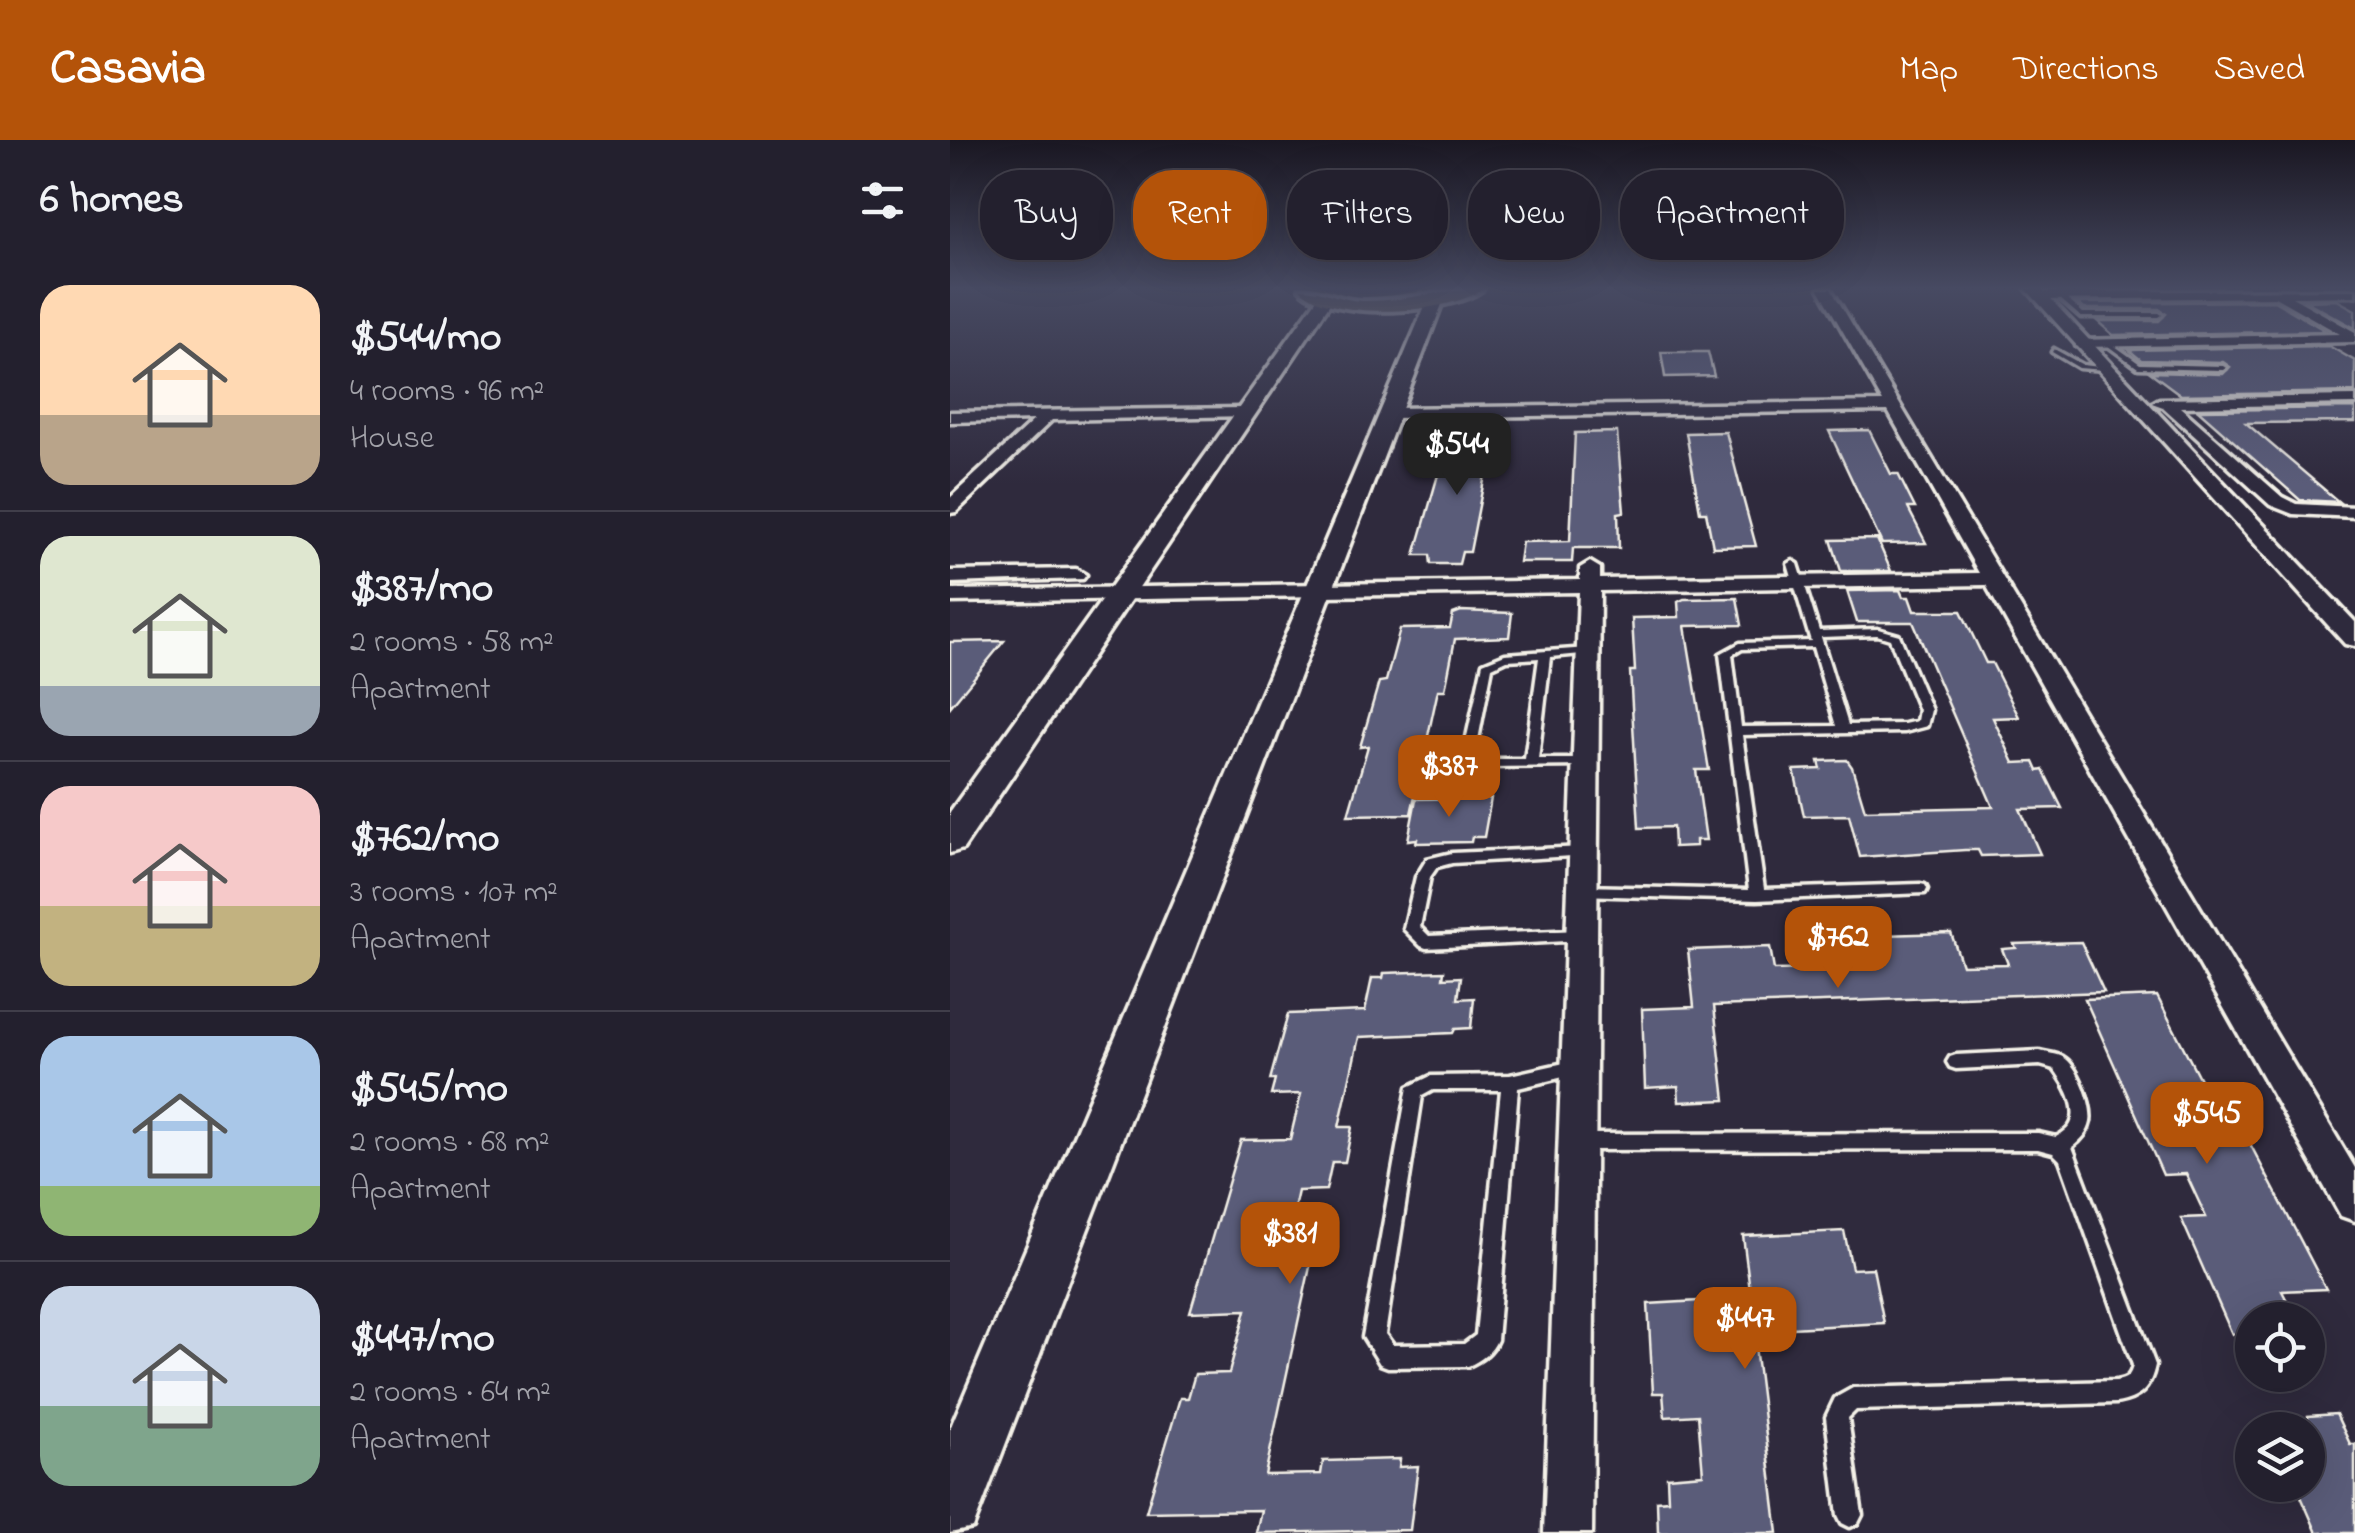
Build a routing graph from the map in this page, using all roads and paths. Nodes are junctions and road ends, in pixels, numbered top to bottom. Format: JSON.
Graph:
{"nodes":[{"id":1,"x":1277,"y":354,"type":"edge"},
{"id":2,"x":1423,"y":354,"type":"edge"},
{"id":3,"x":1863,"y":354,"type":"edge"},
{"id":4,"x":2060,"y":354,"type":"edge"},
{"id":5,"x":2091,"y":354,"type":"edge"},
{"id":6,"x":2122,"y":354,"type":"edge"},
{"id":7,"x":2104,"y":368,"type":"junction"},
{"id":8,"x":2224,"y":368,"type":"dead end"},
{"id":9,"x":2355,"y":400,"type":"edge"},
{"id":10,"x":2167,"y":403,"type":"junction"},
{"id":11,"x":2138,"y":404,"type":"junction"},
{"id":12,"x":1893,"y":406,"type":"junction"},
{"id":13,"x":1243,"y":413,"type":"junction"},
{"id":14,"x":1390,"y":413,"type":"junction"},
{"id":15,"x":1048,"y":416,"type":"junction"},
{"id":16,"x":950,"y":417,"type":"edge"},
{"id":17,"x":950,"y":508,"type":"edge"},
{"id":18,"x":2355,"y":512,"type":"edge"},
{"id":19,"x":1987,"y":569,"type":"junction"},
{"id":20,"x":1796,"y":573,"type":"junction"},
{"id":21,"x":1590,"y":576,"type":"junction"},
{"id":22,"x":950,"y":577,"type":"edge"},
{"id":23,"x":1322,"y":580,"type":"junction"},
{"id":24,"x":1124,"y":584,"type":"junction"},
{"id":25,"x":950,"y":596,"type":"edge"},
{"id":26,"x":2355,"y":638,"type":"edge"},
{"id":27,"x":1815,"y":639,"type":"junction"},
{"id":28,"x":1588,"y":651,"type":"junction"},
{"id":29,"x":1544,"y":656,"type":"junction"},
{"id":30,"x":1843,"y":728,"type":"junction"},
{"id":31,"x":1735,"y":731,"type":"junction"},
{"id":32,"x":1586,"y":763,"type":"junction"},
{"id":33,"x":1532,"y":764,"type":"junction"},
{"id":34,"x":950,"y":840,"type":"edge"},
{"id":35,"x":1584,"y":852,"type":"junction"},
{"id":36,"x":1920,"y":889,"type":"dead end"},
{"id":37,"x":1583,"y":891,"type":"junction"},
{"id":38,"x":1757,"y":894,"type":"junction"},
{"id":39,"x":1582,"y":936,"type":"junction"},
{"id":40,"x":1956,"y":1062,"type":"dead end"},
{"id":41,"x":1579,"y":1066,"type":"junction"},
{"id":42,"x":1510,"y":1082,"type":"junction"},
{"id":43,"x":1577,"y":1142,"type":"junction"},
{"id":44,"x":2058,"y":1146,"type":"junction"},
{"id":45,"x":2355,"y":1203,"type":"edge"},
{"id":46,"x":950,"y":1505,"type":"edge"},
{"id":47,"x":1850,"y":1515,"type":"dead end"},
{"id":48,"x":1568,"y":1533,"type":"edge"}],
"edges":[{"from":1,"to":13,"type":"main road"},
{"from":2,"to":14,"type":"main road"},
{"from":3,"to":12,"type":"street"},
{"from":4,"to":7,"type":"lane"},
{"from":5,"to":7,"type":"street"},
{"from":6,"to":8,"type":"lane"},
{"from":7,"to":11,"type":"street"},
{"from":9,"to":10,"type":"street"},
{"from":10,"to":11,"type":"street"},
{"from":10,"to":18,"type":"street"},
{"from":11,"to":26,"type":"street"},
{"from":12,"to":14,"type":"street"},
{"from":12,"to":19,"type":"street"},
{"from":13,"to":15,"type":"street"},
{"from":13,"to":24,"type":"main road"},
{"from":14,"to":23,"type":"main road"},
{"from":15,"to":16,"type":"street"},
{"from":15,"to":17,"type":"street"},
{"from":19,"to":20,"type":"street"},
{"from":19,"to":45,"type":"street"},
{"from":20,"to":21,"type":"street"},
{"from":20,"to":27,"type":"lane"},
{"from":21,"to":23,"type":"street"},
{"from":21,"to":28,"type":"street"},
{"from":22,"to":24,"type":"street"},
{"from":23,"to":24,"type":"street"},
{"from":23,"to":46,"type":"main road"},
{"from":24,"to":25,"type":"street"},
{"from":24,"to":34,"type":"main road"},
{"from":27,"to":30,"type":"lane"},
{"from":27,"to":30,"type":"lane"},
{"from":27,"to":31,"type":"lane"},
{"from":28,"to":29,"type":"lane"},
{"from":28,"to":32,"type":"street"},
{"from":29,"to":33,"type":"lane"},
{"from":29,"to":33,"type":"lane"},
{"from":30,"to":31,"type":"lane"},
{"from":31,"to":38,"type":"lane"},
{"from":32,"to":33,"type":"lane"},
{"from":32,"to":35,"type":"street"},
{"from":35,"to":37,"type":"street"},
{"from":35,"to":39,"type":"lane"},
{"from":36,"to":38,"type":"lane"},
{"from":37,"to":38,"type":"lane"},
{"from":37,"to":39,"type":"street"},
{"from":39,"to":41,"type":"street"},
{"from":40,"to":44,"type":"lane"},
{"from":41,"to":42,"type":"lane"},
{"from":41,"to":43,"type":"street"},
{"from":42,"to":42,"type":"lane"},
{"from":43,"to":44,"type":"lane"},
{"from":43,"to":48,"type":"street"},
{"from":44,"to":47,"type":"lane"}]}
